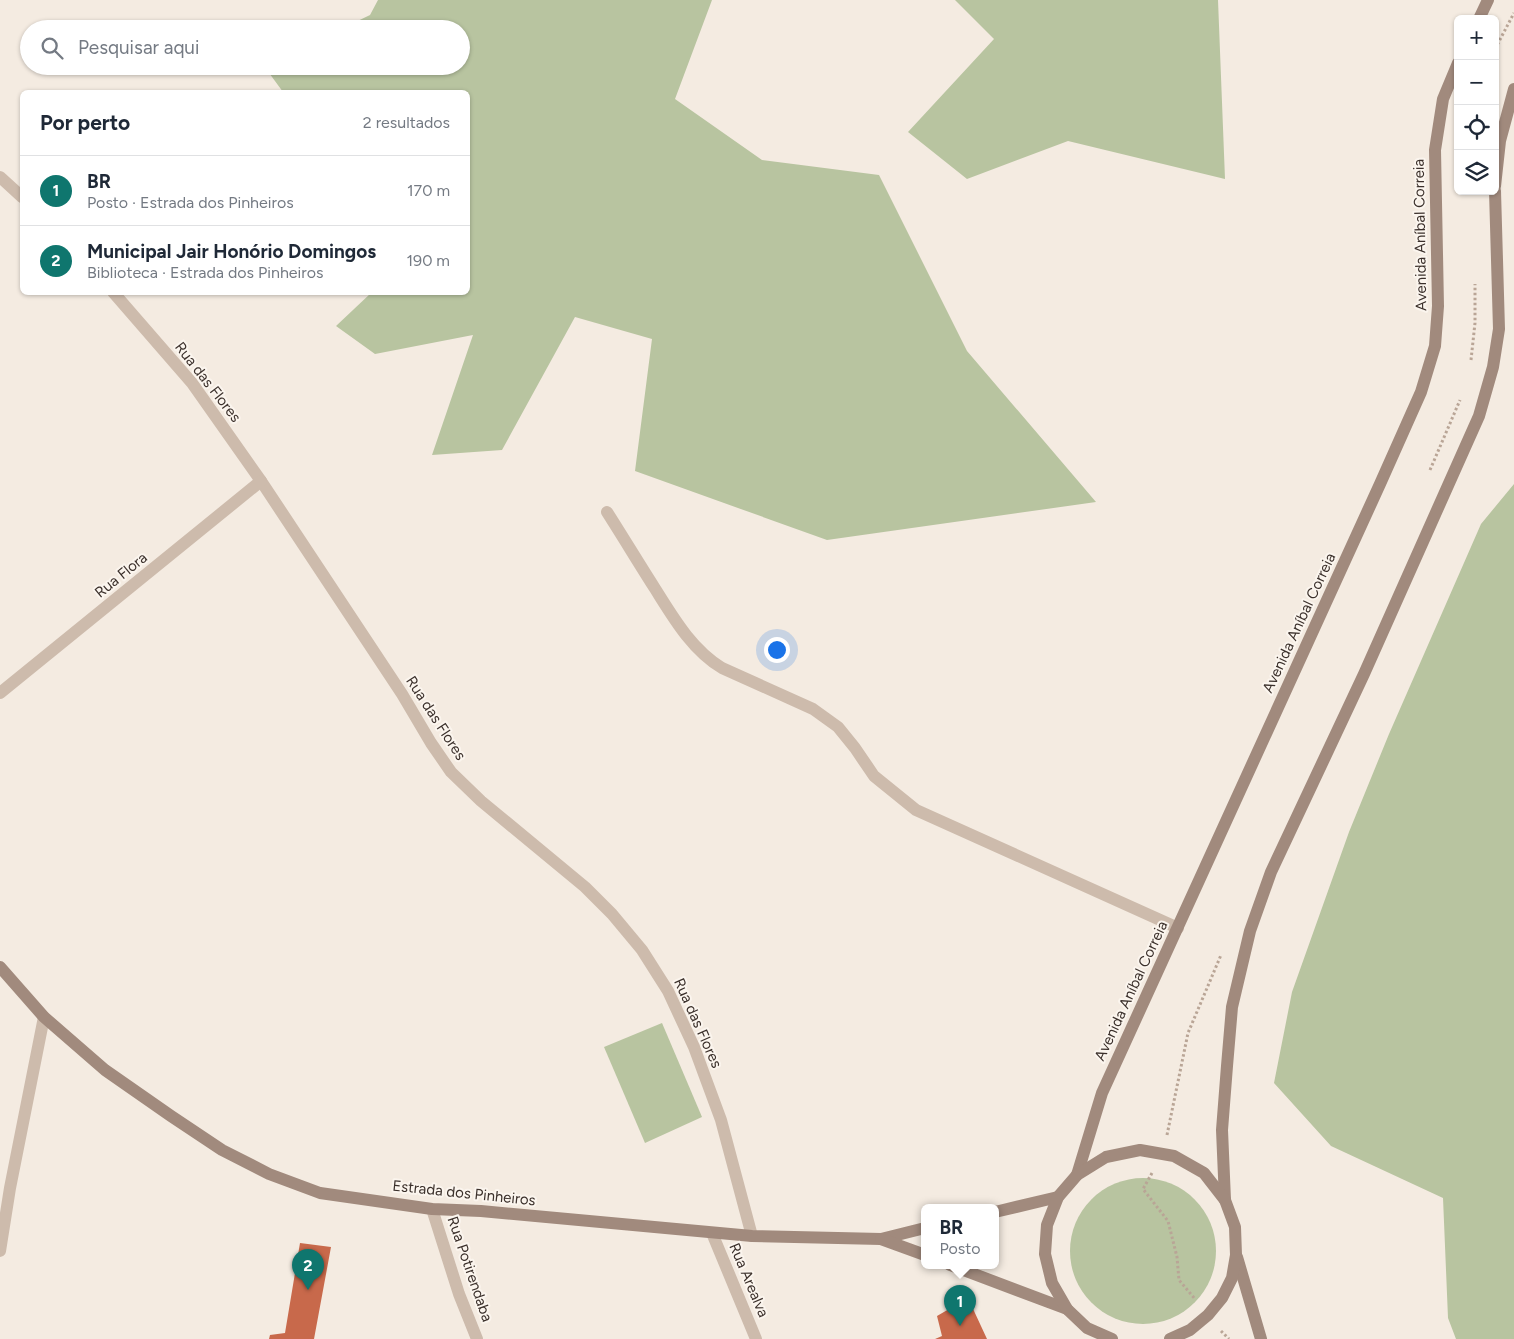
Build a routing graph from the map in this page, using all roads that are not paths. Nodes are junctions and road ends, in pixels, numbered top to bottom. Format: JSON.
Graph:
{"nodes":[{"id":1,"x":1488,"y":0,"type":"edge"},
{"id":2,"x":1481,"y":15,"type":"edge"},
{"id":3,"x":1454,"y":73,"type":"edge"},
{"id":4,"x":1514,"y":90,"type":"edge"},
{"id":5,"x":1499,"y":150,"type":"edge"},
{"id":6,"x":0,"y":177,"type":"edge"},
{"id":7,"x":20,"y":194,"type":"edge"},
{"id":8,"x":1495,"y":195,"type":"edge"},
{"id":9,"x":117,"y":295,"type":"edge"},
{"id":10,"x":262,"y":482,"type":"junction"},
{"id":11,"x":607,"y":512,"type":"dead end"},
{"id":12,"x":0,"y":693,"type":"edge"},
{"id":13,"x":1178,"y":928,"type":"junction"},
{"id":14,"x":0,"y":967,"type":"edge"},
{"id":15,"x":44,"y":1016,"type":"junction"},
{"id":16,"x":1077,"y":1175,"type":"junction"},
{"id":17,"x":1058,"y":1197,"type":"junction"},
{"id":18,"x":1225,"y":1200,"type":"junction"},
{"id":19,"x":432,"y":1209,"type":"junction"},
{"id":20,"x":999,"y":1211,"type":"edge"},
{"id":21,"x":921,"y":1229,"type":"edge"},
{"id":22,"x":712,"y":1233,"type":"junction"},
{"id":23,"x":752,"y":1236,"type":"junction"},
{"id":24,"x":881,"y":1239,"type":"junction"},
{"id":25,"x":0,"y":1251,"type":"edge"},
{"id":26,"x":921,"y":1254,"type":"edge"},
{"id":27,"x":1236,"y":1256,"type":"junction"},
{"id":28,"x":961,"y":1269,"type":"edge"},
{"id":29,"x":1067,"y":1309,"type":"junction"},
{"id":30,"x":1084,"y":1333,"type":"edge"},
{"id":31,"x":478,"y":1339,"type":"edge"},
{"id":32,"x":756,"y":1339,"type":"edge"},
{"id":33,"x":1112,"y":1339,"type":"edge"},
{"id":34,"x":1170,"y":1339,"type":"edge"},
{"id":35,"x":1261,"y":1339,"type":"edge"}],
"edges":[{"from":1,"to":2,"type":"main road"},
{"from":3,"to":13,"type":"main road","name":"Avenida Aníbal Correia"},
{"from":4,"to":5,"type":"main road"},
{"from":6,"to":7,"type":"street"},
{"from":8,"to":18,"type":"main road"},
{"from":9,"to":10,"type":"street","name":"Rua das Flores"},
{"from":10,"to":12,"type":"street","name":"Rua Flora"},
{"from":10,"to":23,"type":"street","name":"Rua das Flores"},
{"from":11,"to":13,"type":"street"},
{"from":13,"to":16,"type":"main road","name":"Avenida Aníbal Correia"},
{"from":14,"to":15,"type":"main road","name":"Estrada dos Pinheiros"},
{"from":15,"to":19,"type":"main road","name":"Estrada dos Pinheiros"},
{"from":15,"to":25,"type":"street"},
{"from":16,"to":17,"type":"main road"},
{"from":16,"to":18,"type":"main road"},
{"from":17,"to":20,"type":"main road"},
{"from":17,"to":29,"type":"main road"},
{"from":18,"to":27,"type":"main road"},
{"from":19,"to":22,"type":"main road","name":"Estrada dos Pinheiros"},
{"from":19,"to":31,"type":"street","name":"Rua Potirendaba"},
{"from":21,"to":24,"type":"main road","name":"Estrada dos Pinheiros"},
{"from":22,"to":23,"type":"main road","name":"Estrada dos Pinheiros"},
{"from":22,"to":32,"type":"street","name":"Rua Arealva"},
{"from":23,"to":24,"type":"main road","name":"Estrada dos Pinheiros"},
{"from":24,"to":26,"type":"main road","name":"Estrada dos Pinheiros"},
{"from":27,"to":34,"type":"main road"},
{"from":27,"to":35,"type":"main road"},
{"from":28,"to":29,"type":"main road"},
{"from":29,"to":30,"type":"main road"},
{"from":30,"to":33,"type":"main road"}]}
